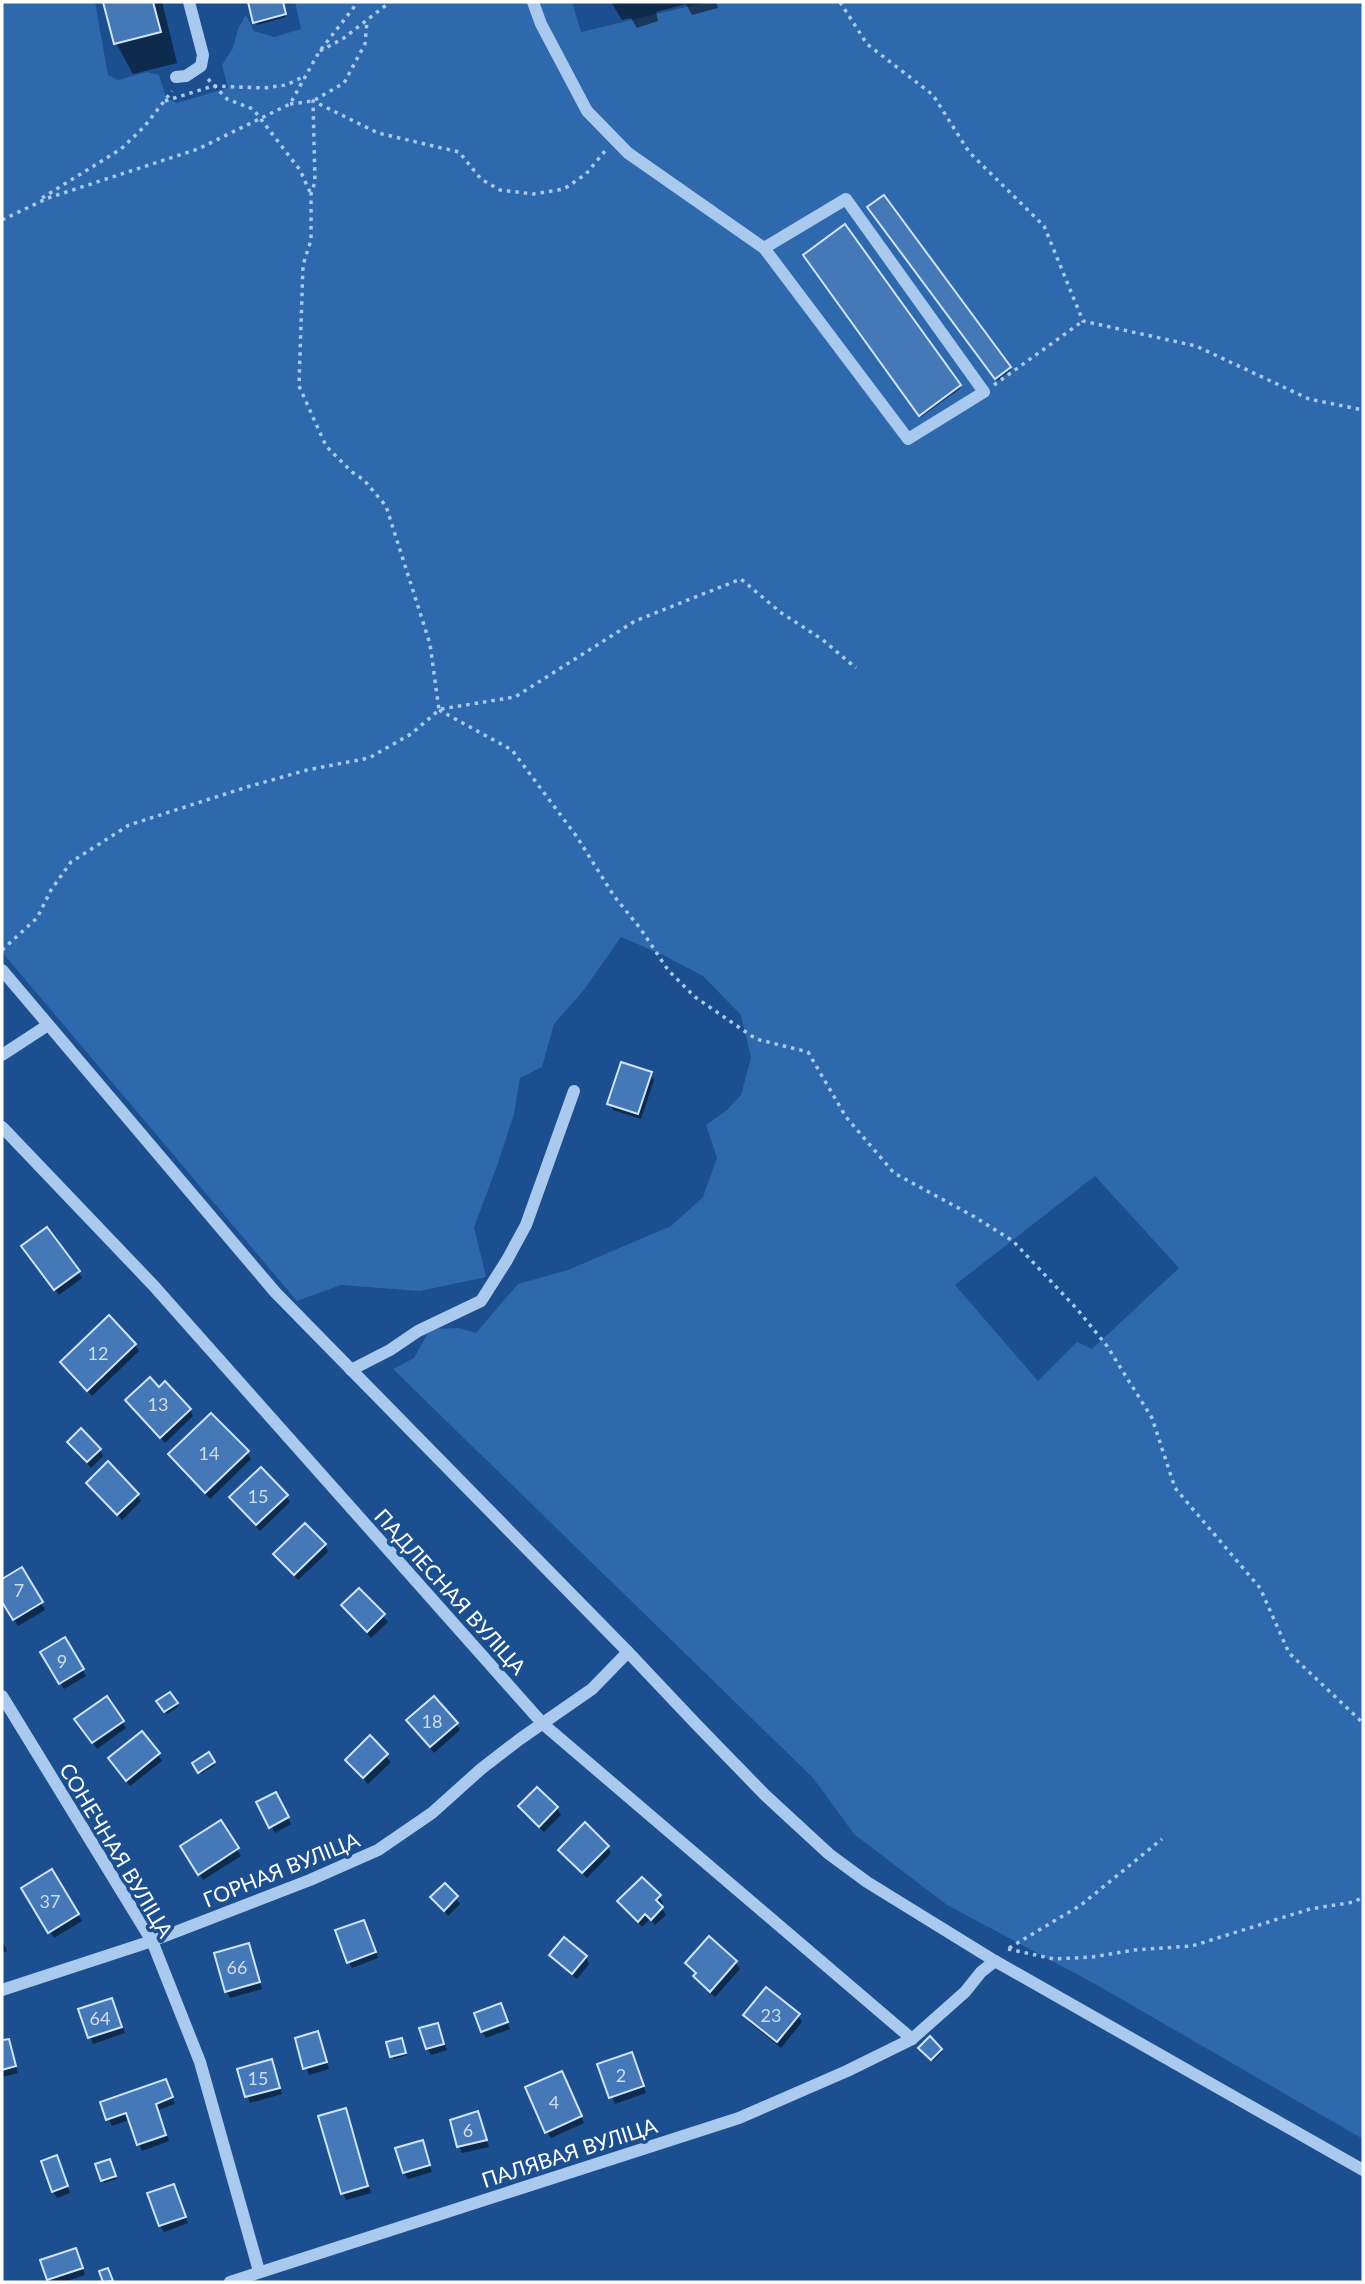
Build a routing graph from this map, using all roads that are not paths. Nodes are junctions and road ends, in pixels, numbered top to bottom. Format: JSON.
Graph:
{"nodes":[{"id":1,"x":189,"y":2,"type":"edge"},
{"id":2,"x":533,"y":2,"type":"edge"},
{"id":3,"x":176,"y":77,"type":"dead end"},
{"id":4,"x":764,"y":248,"type":"junction"},
{"id":5,"x":2,"y":970,"type":"edge"},
{"id":6,"x":48,"y":1026,"type":"junction"},
{"id":7,"x":2,"y":1055,"type":"edge"},
{"id":8,"x":575,"y":1091,"type":"dead end"},
{"id":9,"x":2,"y":1127,"type":"edge"},
{"id":10,"x":351,"y":1370,"type":"junction"},
{"id":11,"x":628,"y":1652,"type":"junction"},
{"id":12,"x":2,"y":1696,"type":"edge"},
{"id":13,"x":543,"y":1724,"type":"junction"},
{"id":14,"x":152,"y":1941,"type":"junction"},
{"id":15,"x":995,"y":1961,"type":"junction"},
{"id":16,"x":2,"y":1990,"type":"edge"},
{"id":17,"x":912,"y":2039,"type":"junction"},
{"id":18,"x":1363,"y":2170,"type":"edge"},
{"id":19,"x":259,"y":2271,"type":"junction"},
{"id":20,"x":230,"y":2282,"type":"edge"}],
"edges":[{"from":1,"to":3,"type":"street"},
{"from":2,"to":4,"type":"street"},
{"from":4,"to":4,"type":"street"},
{"from":5,"to":6,"type":"street"},
{"from":6,"to":7,"type":"street"},
{"from":6,"to":10,"type":"street"},
{"from":8,"to":10,"type":"street"},
{"from":9,"to":13,"type":"street","name":"ПАДЛЕСНАЯ ВУЛІЦА"},
{"from":10,"to":11,"type":"street"},
{"from":11,"to":13,"type":"street","name":"ГОРНАЯ ВУЛІЦА"},
{"from":11,"to":15,"type":"street"},
{"from":12,"to":14,"type":"street","name":"СОНЕЧНАЯ ВУЛІЦА"},
{"from":13,"to":14,"type":"street","name":"ГОРНАЯ ВУЛІЦА"},
{"from":13,"to":17,"type":"street","name":"ПАДЛЕСНАЯ ВУЛІЦА"},
{"from":14,"to":16,"type":"street","name":"ГОРНАЯ ВУЛІЦА"},
{"from":14,"to":19,"type":"street","name":"СОНЕЧНАЯ ВУЛІЦА"},
{"from":15,"to":17,"type":"street","name":"ПАЛЯВАЯ ВУЛІЦА"},
{"from":15,"to":18,"type":"street"},
{"from":17,"to":19,"type":"street","name":"ПАЛЯВАЯ ВУЛІЦА"},
{"from":19,"to":20,"type":"street","name":"ПАЛЯВАЯ ВУЛІЦА"}]}
